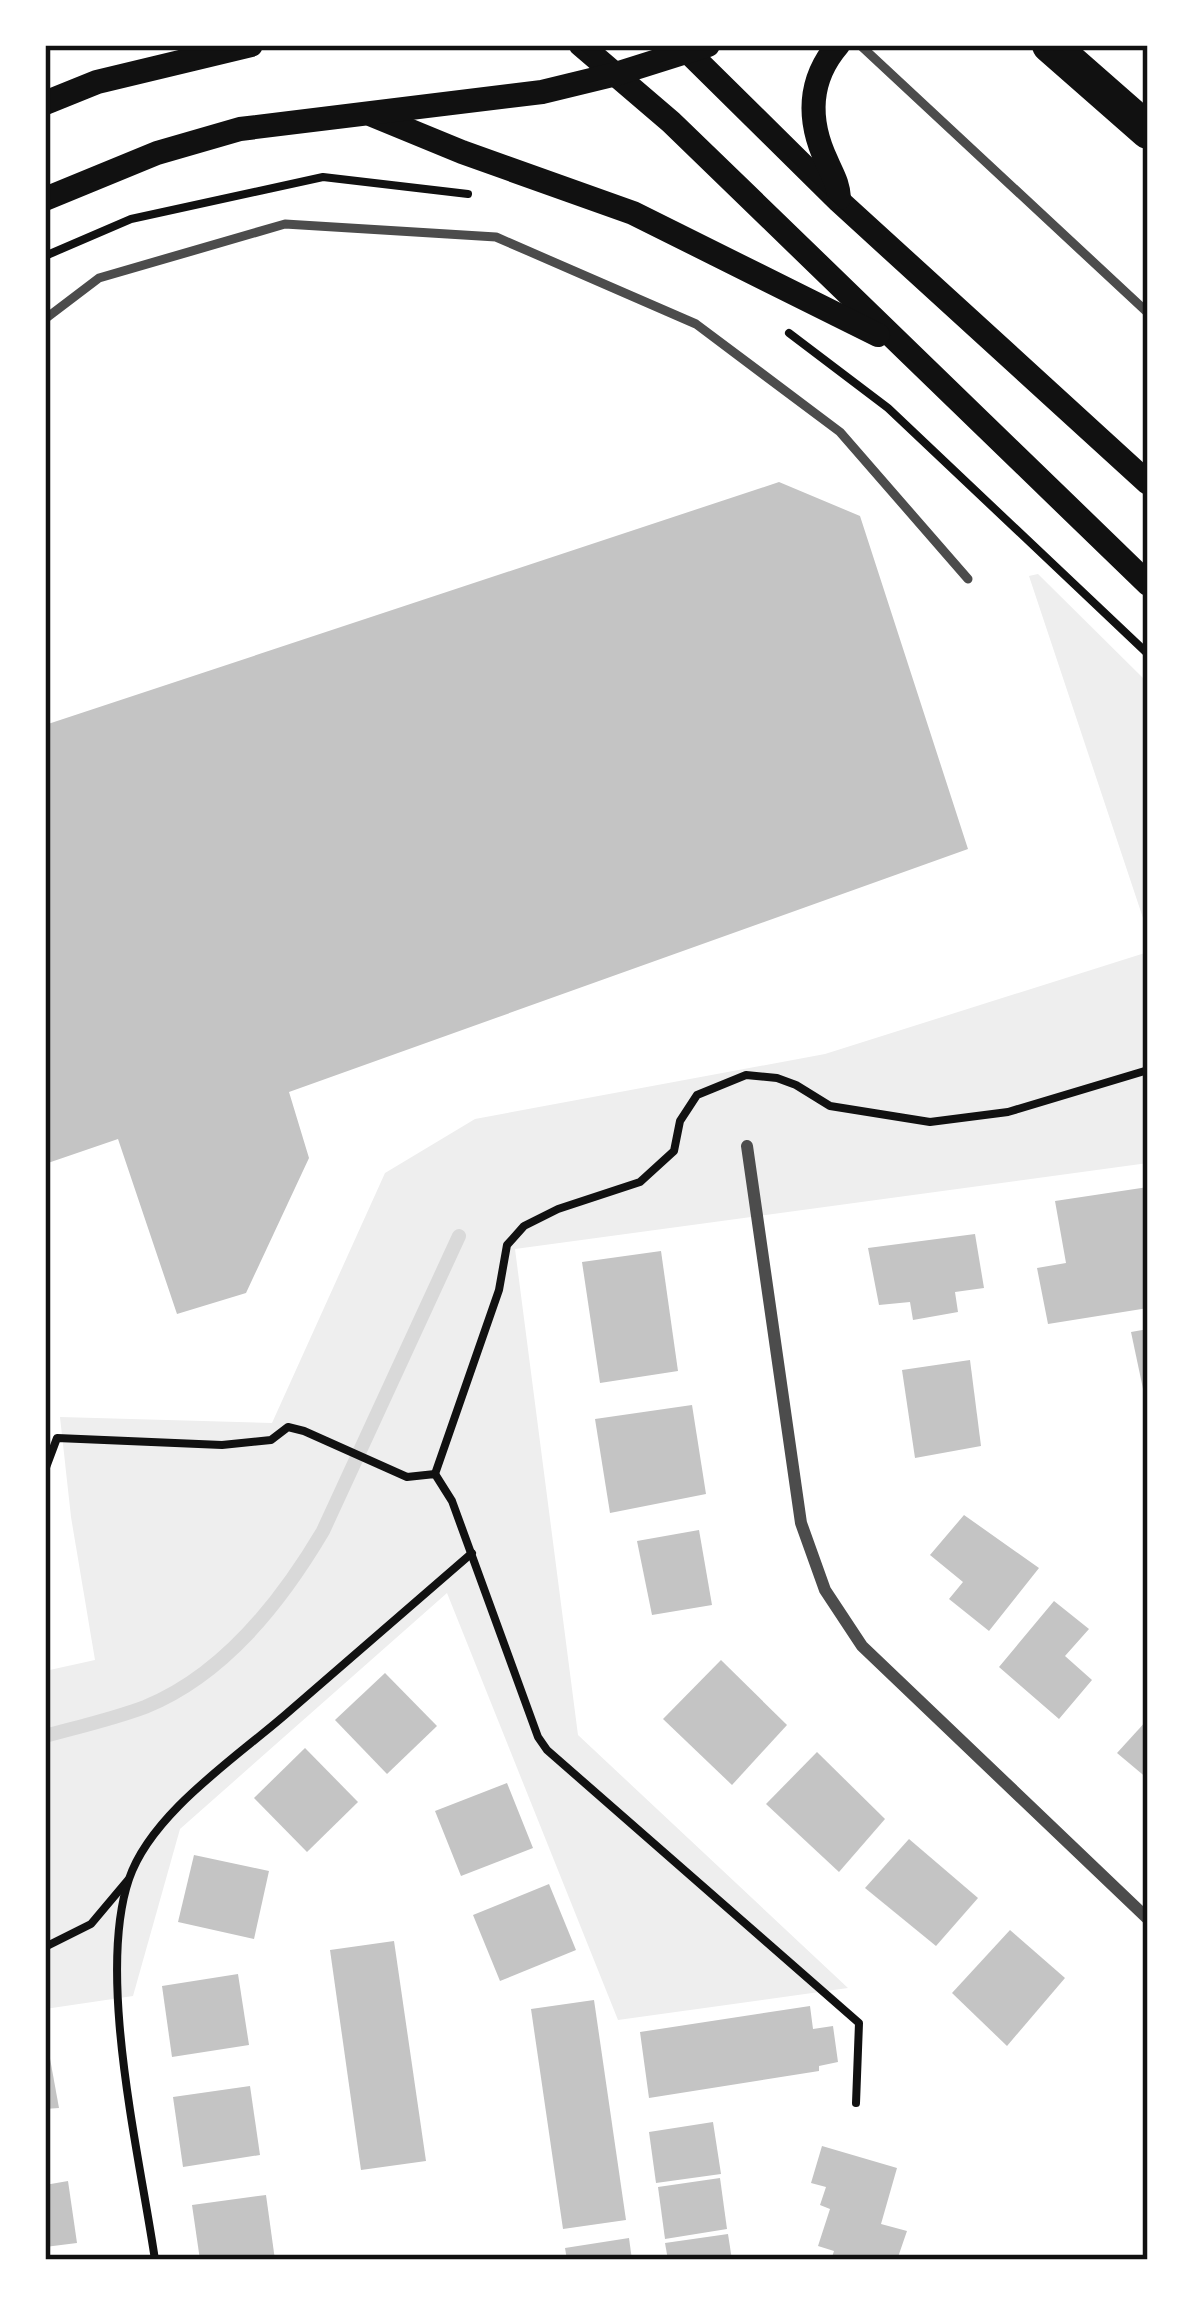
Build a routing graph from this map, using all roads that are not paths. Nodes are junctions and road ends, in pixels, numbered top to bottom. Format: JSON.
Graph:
{"nodes":[{"id":1,"x":172,"y":45,"type":"edge"},
{"id":2,"x":251,"y":45,"type":"edge"},
{"id":3,"x":581,"y":45,"type":"edge"},
{"id":4,"x":838,"y":45,"type":"edge"},
{"id":5,"x":860,"y":45,"type":"edge"},
{"id":6,"x":1050,"y":45,"type":"edge"},
{"id":7,"x":693,"y":47,"type":"edge"},
{"id":8,"x":139,"y":70,"type":"junction"},
{"id":9,"x":616,"y":74,"type":"junction"},
{"id":10,"x":45,"y":103,"type":"edge"},
{"id":11,"x":362,"y":112,"type":"junction"},
{"id":12,"x":1148,"y":131,"type":"edge"},
{"id":13,"x":45,"y":199,"type":"edge"},
{"id":14,"x":839,"y":201,"type":"junction"},
{"id":15,"x":1148,"y":313,"type":"edge"},
{"id":16,"x":45,"y":319,"type":"edge"},
{"id":17,"x":902,"y":347,"type":"junction"},
{"id":18,"x":1148,"y":483,"type":"edge"},
{"id":19,"x":968,"y":578,"type":"dead end"},
{"id":20,"x":1148,"y":584,"type":"edge"},
{"id":21,"x":747,"y":1146,"type":"dead end"},
{"id":22,"x":1148,"y":1918,"type":"edge"}],
"edges":[{"from":1,"to":8,"type":"main road"},
{"from":2,"to":8,"type":"main road"},
{"from":3,"to":9,"type":"main road"},
{"from":4,"to":14,"type":"main road"},
{"from":5,"to":15,"type":"lane"},
{"from":6,"to":12,"type":"highway"},
{"from":7,"to":9,"type":"main road"},
{"from":7,"to":14,"type":"main road"},
{"from":8,"to":10,"type":"main road"},
{"from":9,"to":11,"type":"main road"},
{"from":9,"to":17,"type":"main road"},
{"from":11,"to":13,"type":"main road"},
{"from":11,"to":17,"type":"main road"},
{"from":14,"to":18,"type":"main road"},
{"from":16,"to":19,"type":"lane"},
{"from":17,"to":20,"type":"main road"},
{"from":21,"to":22,"type":"street"}]}
